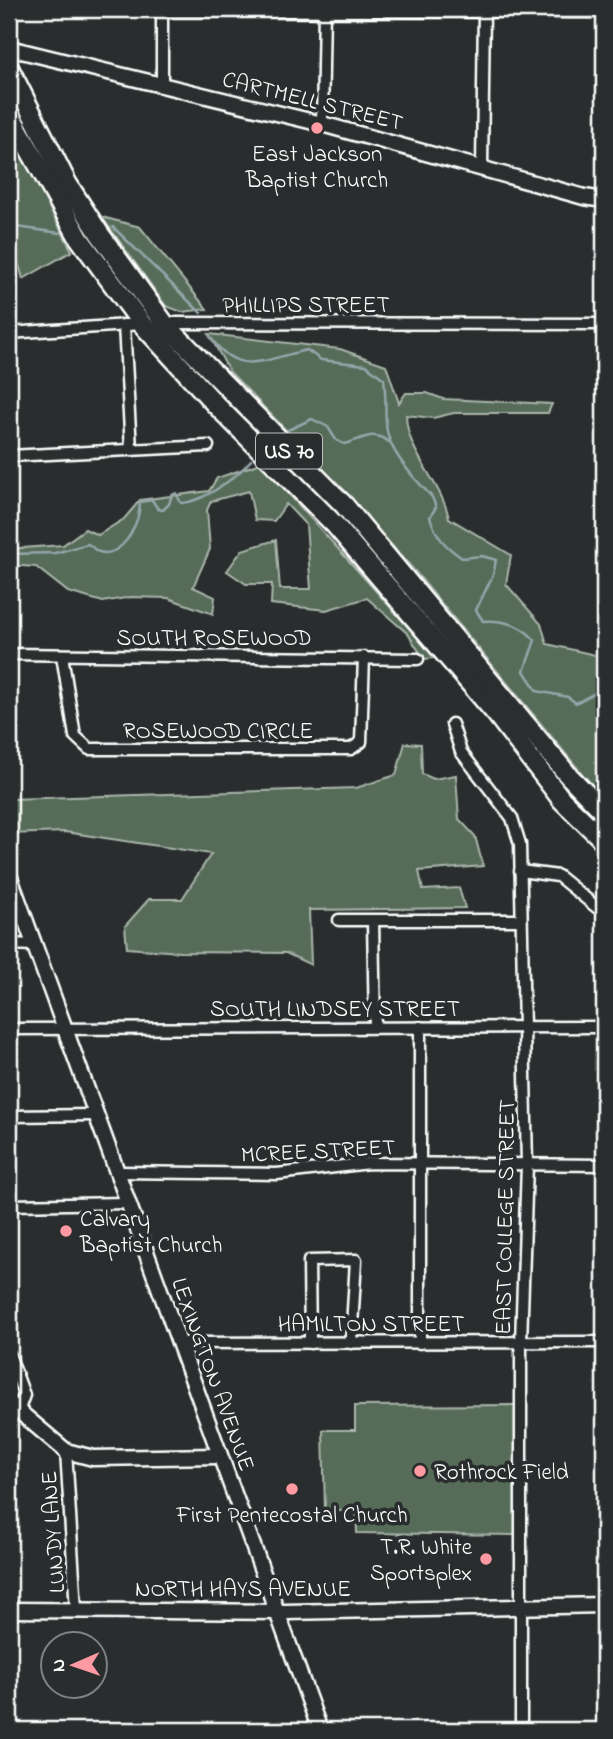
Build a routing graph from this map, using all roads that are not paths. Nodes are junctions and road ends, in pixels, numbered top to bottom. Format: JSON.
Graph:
{"nodes":[{"id":1,"x":162,"y":9,"type":"edge"},
{"id":2,"x":324,"y":10,"type":"edge"},
{"id":3,"x":484,"y":10,"type":"edge"},
{"id":4,"x":604,"y":12,"type":"edge"},
{"id":5,"x":9,"y":48,"type":"edge"},
{"id":6,"x":9,"y":68,"type":"edge"},
{"id":7,"x":162,"y":85,"type":"junction"},
{"id":8,"x":9,"y":113,"type":"edge"},
{"id":9,"x":322,"y":124,"type":"junction"},
{"id":10,"x":482,"y":168,"type":"junction"},
{"id":11,"x":604,"y":200,"type":"edge"},
{"id":12,"x":164,"y":323,"type":"junction"},
{"id":13,"x":133,"y":324,"type":"junction"},
{"id":14,"x":604,"y":324,"type":"edge"},
{"id":15,"x":9,"y":333,"type":"edge"},
{"id":16,"x":208,"y":446,"type":"dead end"},
{"id":17,"x":131,"y":449,"type":"junction"},
{"id":18,"x":9,"y":456,"type":"edge"},
{"id":19,"x":9,"y":654,"type":"edge"},
{"id":20,"x":62,"y":655,"type":"junction"},
{"id":21,"x":364,"y":657,"type":"junction"},
{"id":22,"x":418,"y":659,"type":"dead end"},
{"id":23,"x":452,"y":724,"type":"dead end"},
{"id":24,"x":604,"y":812,"type":"edge"},
{"id":25,"x":604,"y":841,"type":"edge"},
{"id":26,"x":520,"y":871,"type":"junction"},
{"id":27,"x":9,"y":875,"type":"edge"},
{"id":28,"x":600,"y":910,"type":"dead end"},
{"id":29,"x":339,"y":920,"type":"dead end"},
{"id":30,"x":520,"y":920,"type":"junction"},
{"id":31,"x":373,"y":922,"type":"junction"},
{"id":32,"x":9,"y":944,"type":"edge"},
{"id":33,"x":33,"y":945,"type":"junction"},
{"id":34,"x":375,"y":1027,"type":"junction"},
{"id":35,"x":420,"y":1027,"type":"junction"},
{"id":36,"x":525,"y":1027,"type":"junction"},
{"id":37,"x":604,"y":1027,"type":"edge"},
{"id":38,"x":66,"y":1028,"type":"junction"},
{"id":39,"x":9,"y":1029,"type":"edge"},
{"id":40,"x":95,"y":1115,"type":"junction"},
{"id":41,"x":9,"y":1116,"type":"edge"},
{"id":42,"x":527,"y":1165,"type":"junction"},
{"id":43,"x":604,"y":1165,"type":"edge"},
{"id":44,"x":420,"y":1166,"type":"junction"},
{"id":45,"x":117,"y":1172,"type":"junction"},
{"id":46,"x":127,"y":1203,"type":"junction"},
{"id":47,"x":9,"y":1205,"type":"edge"},
{"id":48,"x":521,"y":1342,"type":"junction"},
{"id":49,"x":604,"y":1342,"type":"edge"},
{"id":50,"x":179,"y":1343,"type":"junction"},
{"id":51,"x":310,"y":1343,"type":"junction"},
{"id":52,"x":351,"y":1343,"type":"junction"},
{"id":53,"x":420,"y":1343,"type":"junction"},
{"id":54,"x":9,"y":1354,"type":"edge"},
{"id":55,"x":13,"y":1408,"type":"edge"},
{"id":56,"x":66,"y":1451,"type":"junction"},
{"id":57,"x":218,"y":1456,"type":"junction"},
{"id":58,"x":604,"y":1605,"type":"edge"},
{"id":59,"x":523,"y":1606,"type":"junction"},
{"id":60,"x":9,"y":1610,"type":"edge"},
{"id":61,"x":76,"y":1610,"type":"junction"},
{"id":62,"x":278,"y":1612,"type":"junction"},
{"id":63,"x":320,"y":1730,"type":"edge"},
{"id":64,"x":522,"y":1730,"type":"edge"}],
"edges":[{"from":1,"to":2,"type":"street"},
{"from":1,"to":7,"type":"street"},
{"from":2,"to":3,"type":"street"},
{"from":2,"to":9,"type":"street"},
{"from":3,"to":4,"type":"street"},
{"from":3,"to":10,"type":"street"},
{"from":5,"to":7,"type":"street","name":"CARTMELL STREET"},
{"from":6,"to":12,"type":"highway","number":"US 70"},
{"from":7,"to":9,"type":"street","name":"CARTMELL STREET"},
{"from":8,"to":13,"type":"highway","number":"US 70"},
{"from":9,"to":10,"type":"street","name":"CARTMELL STREET"},
{"from":10,"to":11,"type":"street","name":"CARTMELL STREET"},
{"from":12,"to":13,"type":"street","name":"PHILLIPS STREET"},
{"from":12,"to":14,"type":"street","name":"PHILLIPS STREET"},
{"from":12,"to":24,"type":"highway","number":"US 70"},
{"from":13,"to":15,"type":"street","name":"PHILLIPS STREET"},
{"from":13,"to":17,"type":"street"},
{"from":13,"to":25,"type":"highway","number":"US 70"},
{"from":16,"to":17,"type":"street"},
{"from":17,"to":18,"type":"street"},
{"from":19,"to":20,"type":"street","name":"SOUTH ROSEWOOD"},
{"from":20,"to":21,"type":"street","name":"SOUTH ROSEWOOD"},
{"from":20,"to":21,"type":"street","name":"ROSEWOOD CIRCLE"},
{"from":21,"to":22,"type":"street","name":"SOUTH ROSEWOOD"},
{"from":23,"to":26,"type":"street","name":"EAST COLLEGE STREET"},
{"from":26,"to":28,"type":"street"},
{"from":26,"to":30,"type":"street","name":"EAST COLLEGE STREET"},
{"from":27,"to":33,"type":"street","name":"LEXINGTON AVENUE"},
{"from":29,"to":31,"type":"street"},
{"from":30,"to":31,"type":"street"},
{"from":30,"to":36,"type":"street","name":"EAST COLLEGE STREET"},
{"from":31,"to":34,"type":"street"},
{"from":32,"to":33,"type":"street"},
{"from":33,"to":38,"type":"street","name":"LEXINGTON AVENUE"},
{"from":34,"to":35,"type":"street","name":"SOUTH LINDSEY STREET"},
{"from":34,"to":38,"type":"street","name":"SOUTH LINDSEY STREET"},
{"from":35,"to":36,"type":"street","name":"SOUTH LINDSEY STREET"},
{"from":35,"to":44,"type":"street"},
{"from":36,"to":37,"type":"street","name":"SOUTH LINDSEY STREET"},
{"from":36,"to":42,"type":"street","name":"EAST COLLEGE STREET"},
{"from":38,"to":39,"type":"street","name":"SOUTH LINDSEY STREET"},
{"from":38,"to":40,"type":"street","name":"LEXINGTON AVENUE"},
{"from":40,"to":41,"type":"street"},
{"from":40,"to":45,"type":"street","name":"LEXINGTON AVENUE"},
{"from":42,"to":43,"type":"street","name":"MCREE STREET"},
{"from":42,"to":44,"type":"street","name":"MCREE STREET"},
{"from":42,"to":48,"type":"street","name":"EAST COLLEGE STREET"},
{"from":44,"to":45,"type":"street","name":"MCREE STREET"},
{"from":44,"to":53,"type":"street"},
{"from":45,"to":46,"type":"street","name":"LEXINGTON AVENUE"},
{"from":46,"to":47,"type":"street"},
{"from":46,"to":50,"type":"street","name":"LEXINGTON AVENUE"},
{"from":48,"to":49,"type":"street","name":"HAMILTON STREET"},
{"from":48,"to":53,"type":"street","name":"HAMILTON STREET"},
{"from":48,"to":59,"type":"street","name":"EAST COLLEGE STREET"},
{"from":50,"to":51,"type":"street","name":"HAMILTON STREET"},
{"from":50,"to":57,"type":"street","name":"LEXINGTON AVENUE"},
{"from":51,"to":52,"type":"street","name":"HAMILTON STREET"},
{"from":51,"to":52,"type":"street"},
{"from":52,"to":53,"type":"street","name":"HAMILTON STREET"},
{"from":54,"to":55,"type":"street"},
{"from":55,"to":56,"type":"street"},
{"from":56,"to":57,"type":"street"},
{"from":56,"to":61,"type":"street","name":"LUNDY LANE"},
{"from":57,"to":62,"type":"street","name":"LEXINGTON AVENUE"},
{"from":58,"to":59,"type":"street","name":"NORTH HAYS AVENUE"},
{"from":59,"to":62,"type":"street","name":"NORTH HAYS AVENUE"},
{"from":59,"to":64,"type":"street","name":"EAST COLLEGE STREET"},
{"from":60,"to":61,"type":"street","name":"NORTH HAYS AVENUE"},
{"from":61,"to":62,"type":"street","name":"NORTH HAYS AVENUE"},
{"from":62,"to":63,"type":"street","name":"LEXINGTON AVENUE"}]}
